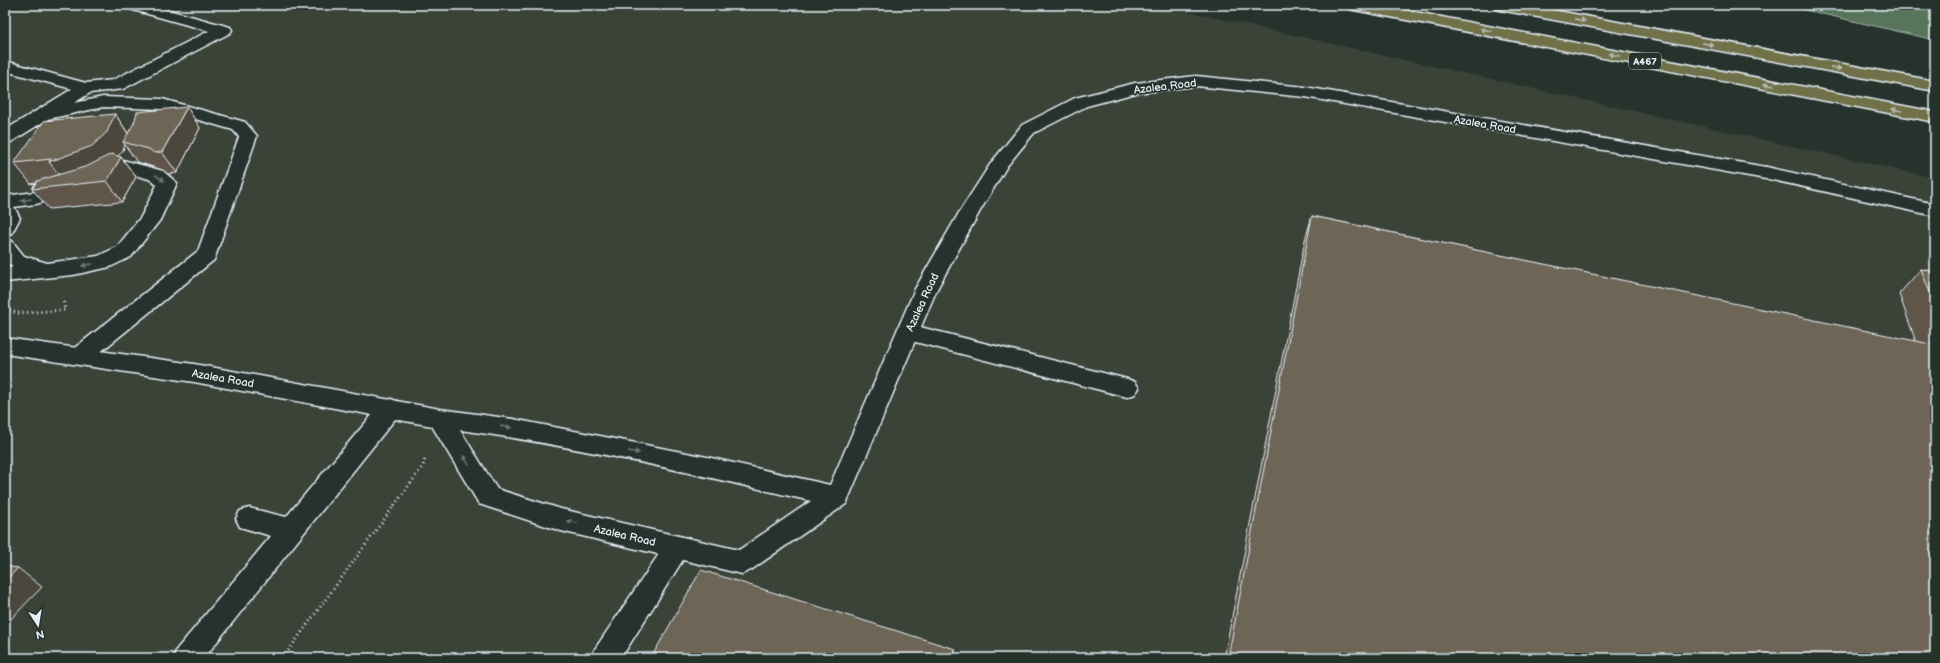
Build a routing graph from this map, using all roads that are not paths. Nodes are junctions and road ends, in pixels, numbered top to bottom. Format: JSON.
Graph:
{"nodes":[{"id":1,"x":132,"y":5,"type":"edge"},
{"id":2,"x":1354,"y":5,"type":"edge"},
{"id":3,"x":1500,"y":5,"type":"edge"},
{"id":4,"x":5,"y":66,"type":"edge"},
{"id":5,"x":1935,"y":86,"type":"edge"},
{"id":6,"x":86,"y":88,"type":"junction"},
{"id":7,"x":122,"y":103,"type":"junction"},
{"id":8,"x":42,"y":115,"type":"junction"},
{"id":9,"x":1935,"y":117,"type":"edge"},
{"id":10,"x":140,"y":122,"type":"edge"},
{"id":11,"x":13,"y":125,"type":"edge"},
{"id":12,"x":5,"y":138,"type":"edge"},
{"id":13,"x":121,"y":164,"type":"dead end"},
{"id":14,"x":82,"y":184,"type":"edge"},
{"id":15,"x":5,"y":202,"type":"edge"},
{"id":16,"x":5,"y":209,"type":"edge"},
{"id":17,"x":1935,"y":210,"type":"edge"},
{"id":18,"x":5,"y":228,"type":"edge"},
{"id":19,"x":5,"y":246,"type":"edge"},
{"id":20,"x":48,"y":271,"type":"junction"},
{"id":21,"x":5,"y":275,"type":"edge"},
{"id":22,"x":908,"y":332,"type":"junction"},
{"id":23,"x":5,"y":346,"type":"edge"},
{"id":24,"x":80,"y":356,"type":"junction"},
{"id":25,"x":1127,"y":388,"type":"dead end"},
{"id":26,"x":391,"y":408,"type":"junction"},
{"id":27,"x":440,"y":418,"type":"junction"},
{"id":28,"x":837,"y":497,"type":"junction"},
{"id":29,"x":249,"y":519,"type":"dead end"},
{"id":30,"x":292,"y":530,"type":"junction"},
{"id":31,"x":678,"y":547,"type":"junction"},
{"id":32,"x":187,"y":658,"type":"edge"},
{"id":33,"x":605,"y":658,"type":"edge"}],
"edges":[{"from":1,"to":6,"type":"street"},
{"from":9,"to":2,"type":"main road","number":"A467","one_way":true},
{"from":3,"to":5,"type":"main road","one_way":true},
{"from":4,"to":6,"type":"street"},
{"from":6,"to":8,"type":"street"},
{"from":7,"to":8,"type":"street"},
{"from":7,"to":10,"type":"street"},
{"from":7,"to":24,"type":"street"},
{"from":8,"to":11,"type":"street"},
{"from":11,"to":12,"type":"street"},
{"from":13,"to":20,"type":"street","one_way":true},
{"from":14,"to":15,"type":"street","one_way":true},
{"from":16,"to":18,"type":"street"},
{"from":17,"to":22,"type":"street","name":"Azalea Road"},
{"from":19,"to":20,"type":"street"},
{"from":20,"to":21,"type":"street"},
{"from":22,"to":25,"type":"street"},
{"from":22,"to":28,"type":"street","name":"Azalea Road"},
{"from":23,"to":24,"type":"street","name":"Azalea Road"},
{"from":24,"to":26,"type":"street","name":"Azalea Road"},
{"from":26,"to":27,"type":"street","name":"Azalea Road"},
{"from":26,"to":30,"type":"street"},
{"from":27,"to":28,"type":"street","name":"Azalea Road","one_way":true},
{"from":31,"to":27,"type":"street","name":"Azalea Road","one_way":true},
{"from":28,"to":31,"type":"street","name":"Azalea Road"},
{"from":29,"to":30,"type":"street"},
{"from":30,"to":32,"type":"street"},
{"from":31,"to":33,"type":"street"}]}
